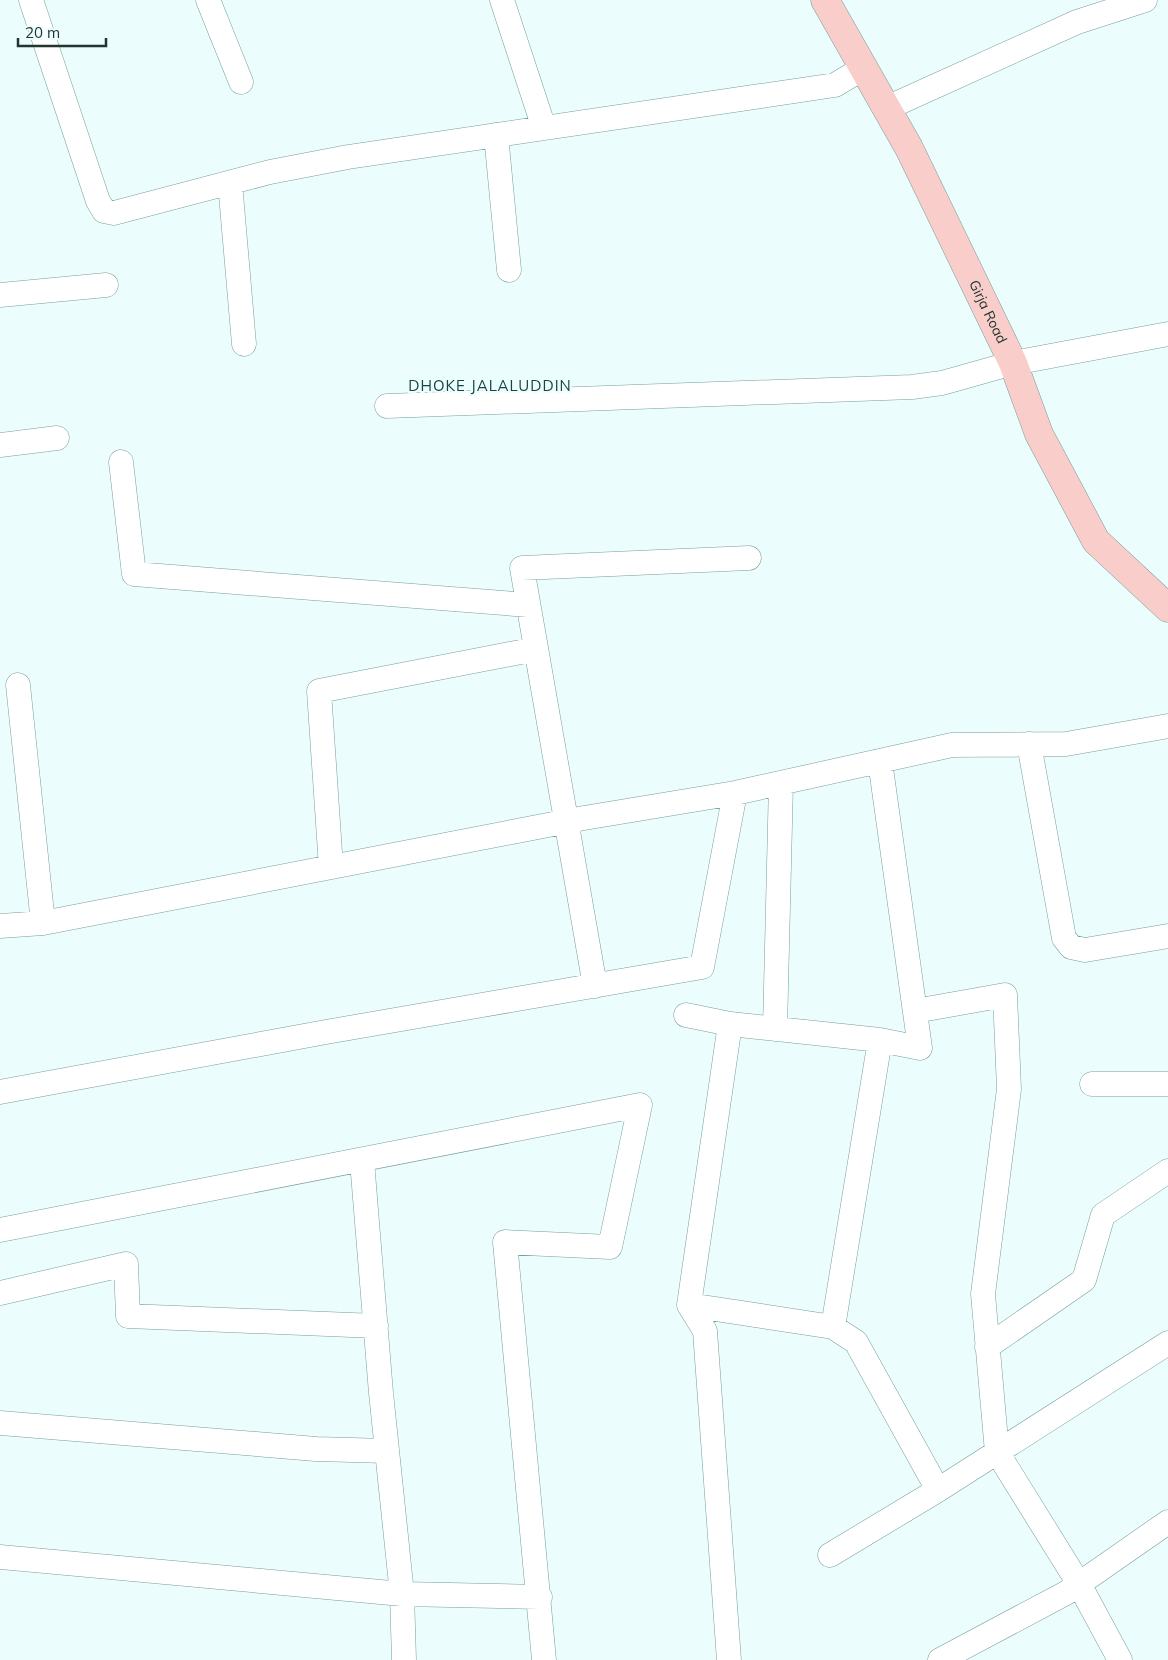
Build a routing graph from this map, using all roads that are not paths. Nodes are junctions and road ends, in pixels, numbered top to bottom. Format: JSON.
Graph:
{"nodes":[{"id":1,"x":31,"y":0,"type":"edge"},
{"id":2,"x":208,"y":0,"type":"edge"},
{"id":3,"x":502,"y":0,"type":"edge"},
{"id":4,"x":825,"y":0,"type":"edge"},
{"id":5,"x":1145,"y":0,"type":"edge"},
{"id":6,"x":865,"y":67,"type":"junction"},
{"id":7,"x":241,"y":82,"type":"dead end"},
{"id":8,"x":887,"y":108,"type":"junction"},
{"id":9,"x":544,"y":128,"type":"junction"},
{"id":10,"x":496,"y":135,"type":"junction"},
{"id":11,"x":230,"y":183,"type":"junction"},
{"id":12,"x":509,"y":270,"type":"dead end"},
{"id":13,"x":106,"y":285,"type":"dead end"},
{"id":14,"x":0,"y":295,"type":"edge"},
{"id":15,"x":1168,"y":334,"type":"edge"},
{"id":16,"x":244,"y":344,"type":"dead end"},
{"id":17,"x":1013,"y":363,"type":"junction"},
{"id":18,"x":387,"y":406,"type":"dead end"},
{"id":19,"x":57,"y":438,"type":"dead end"},
{"id":20,"x":0,"y":445,"type":"edge"},
{"id":21,"x":121,"y":462,"type":"dead end"},
{"id":22,"x":748,"y":558,"type":"dead end"},
{"id":23,"x":528,"y":605,"type":"junction"},
{"id":24,"x":1168,"y":608,"type":"edge"},
{"id":25,"x":536,"y":649,"type":"junction"},
{"id":26,"x":18,"y":684,"type":"dead end"},
{"id":27,"x":1168,"y":726,"type":"edge"},
{"id":28,"x":1029,"y":744,"type":"junction"},
{"id":29,"x":880,"y":761,"type":"junction"},
{"id":30,"x":780,"y":783,"type":"junction"},
{"id":31,"x":736,"y":793,"type":"junction"},
{"id":32,"x":566,"y":822,"type":"junction"},
{"id":33,"x":332,"y":867,"type":"junction"},
{"id":34,"x":43,"y":923,"type":"junction"},
{"id":35,"x":0,"y":926,"type":"edge"},
{"id":36,"x":1168,"y":936,"type":"edge"},
{"id":37,"x":595,"y":986,"type":"junction"},
{"id":38,"x":915,"y":1011,"type":"junction"},
{"id":39,"x":686,"y":1015,"type":"dead end"},
{"id":40,"x":730,"y":1024,"type":"junction"},
{"id":41,"x":775,"y":1029,"type":"junction"},
{"id":42,"x":880,"y":1040,"type":"junction"},
{"id":43,"x":1092,"y":1084,"type":"dead end"},
{"id":44,"x":1168,"y":1084,"type":"edge"},
{"id":45,"x":0,"y":1092,"type":"edge"},
{"id":46,"x":362,"y":1160,"type":"junction"},
{"id":47,"x":1168,"y":1171,"type":"edge"},
{"id":48,"x":0,"y":1230,"type":"edge"},
{"id":49,"x":0,"y":1293,"type":"edge"},
{"id":50,"x":688,"y":1305,"type":"junction"},
{"id":51,"x":376,"y":1326,"type":"junction"},
{"id":52,"x":833,"y":1327,"type":"junction"},
{"id":53,"x":1168,"y":1343,"type":"edge"},
{"id":54,"x":987,"y":1347,"type":"junction"},
{"id":55,"x":0,"y":1423,"type":"edge"},
{"id":56,"x":387,"y":1451,"type":"junction"},
{"id":57,"x":997,"y":1452,"type":"junction"},
{"id":58,"x":938,"y":1490,"type":"junction"},
{"id":59,"x":1168,"y":1522,"type":"edge"},
{"id":60,"x":830,"y":1554,"type":"dead end"},
{"id":61,"x":0,"y":1557,"type":"edge"},
{"id":62,"x":1079,"y":1584,"type":"junction"},
{"id":63,"x":402,"y":1594,"type":"junction"},
{"id":64,"x":540,"y":1597,"type":"junction"},
{"id":65,"x":404,"y":1660,"type":"edge"},
{"id":66,"x":544,"y":1660,"type":"edge"},
{"id":67,"x":729,"y":1660,"type":"edge"},
{"id":68,"x":940,"y":1660,"type":"edge"},
{"id":69,"x":1120,"y":1660,"type":"edge"}],
"edges":[{"from":1,"to":11,"type":"street"},
{"from":2,"to":7,"type":"street"},
{"from":3,"to":9,"type":"street"},
{"from":4,"to":6,"type":"main road","name":"Girja Road"},
{"from":5,"to":8,"type":"street"},
{"from":6,"to":8,"type":"main road","name":"Girja Road"},
{"from":6,"to":9,"type":"street"},
{"from":8,"to":17,"type":"main road","name":"Girja Road"},
{"from":9,"to":10,"type":"street"},
{"from":10,"to":11,"type":"street"},
{"from":10,"to":12,"type":"street"},
{"from":11,"to":16,"type":"street"},
{"from":13,"to":14,"type":"street"},
{"from":15,"to":17,"type":"street"},
{"from":17,"to":18,"type":"street"},
{"from":17,"to":24,"type":"main road","name":"Girja Road"},
{"from":19,"to":20,"type":"street"},
{"from":21,"to":23,"type":"street"},
{"from":22,"to":23,"type":"street"},
{"from":23,"to":25,"type":"street"},
{"from":25,"to":32,"type":"street"},
{"from":25,"to":33,"type":"street"},
{"from":26,"to":34,"type":"street"},
{"from":27,"to":28,"type":"street"},
{"from":28,"to":29,"type":"street"},
{"from":28,"to":36,"type":"street"},
{"from":29,"to":30,"type":"street"},
{"from":29,"to":38,"type":"street"},
{"from":30,"to":31,"type":"street"},
{"from":30,"to":41,"type":"street"},
{"from":31,"to":32,"type":"street"},
{"from":31,"to":37,"type":"street"},
{"from":32,"to":33,"type":"street"},
{"from":32,"to":37,"type":"street"},
{"from":33,"to":34,"type":"street"},
{"from":34,"to":35,"type":"street"},
{"from":37,"to":45,"type":"street"},
{"from":38,"to":42,"type":"street"},
{"from":38,"to":54,"type":"street"},
{"from":39,"to":40,"type":"street"},
{"from":40,"to":41,"type":"street"},
{"from":40,"to":50,"type":"street"},
{"from":41,"to":42,"type":"street"},
{"from":42,"to":52,"type":"street"},
{"from":43,"to":44,"type":"street"},
{"from":46,"to":48,"type":"street"},
{"from":46,"to":51,"type":"street"},
{"from":46,"to":64,"type":"street"},
{"from":47,"to":54,"type":"street"},
{"from":49,"to":51,"type":"street"},
{"from":50,"to":52,"type":"street"},
{"from":50,"to":67,"type":"street"},
{"from":51,"to":56,"type":"street"},
{"from":52,"to":58,"type":"street"},
{"from":53,"to":57,"type":"street"},
{"from":54,"to":57,"type":"street"},
{"from":55,"to":56,"type":"street"},
{"from":56,"to":63,"type":"street"},
{"from":57,"to":58,"type":"street"},
{"from":57,"to":62,"type":"street"},
{"from":58,"to":60,"type":"street"},
{"from":59,"to":62,"type":"street"},
{"from":61,"to":63,"type":"street"},
{"from":62,"to":68,"type":"street"},
{"from":62,"to":69,"type":"street"},
{"from":63,"to":64,"type":"street"},
{"from":63,"to":65,"type":"street"},
{"from":64,"to":66,"type":"street"}]}
